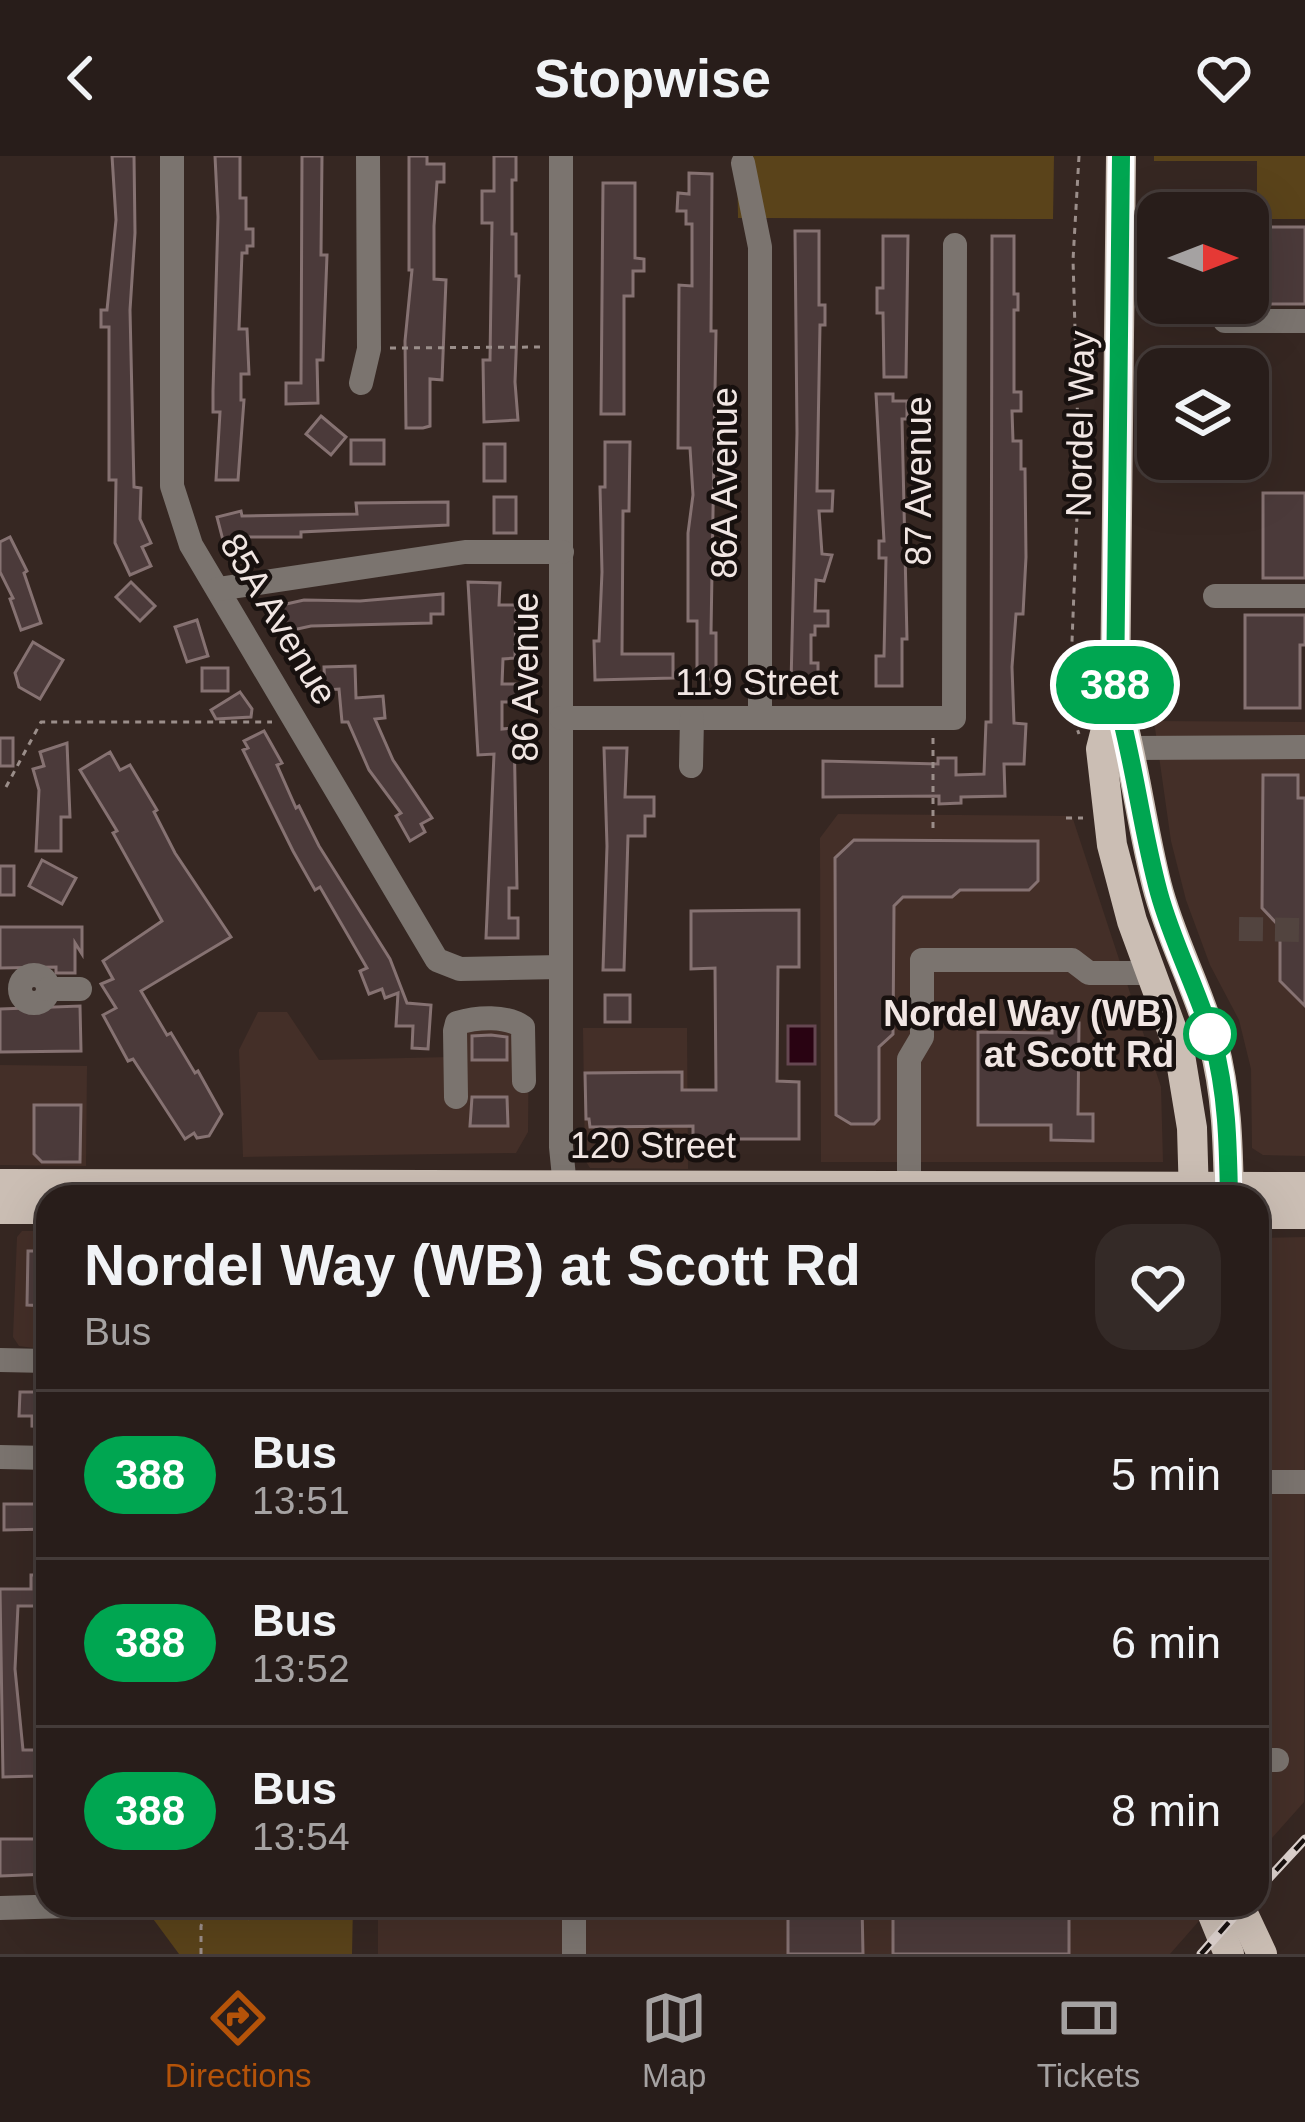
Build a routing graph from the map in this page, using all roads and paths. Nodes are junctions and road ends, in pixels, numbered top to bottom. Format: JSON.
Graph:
{"nodes":[{"id":1,"x":172,"y":156,"type":"edge"},
{"id":2,"x":368,"y":156,"type":"edge"},
{"id":3,"x":561,"y":156,"type":"edge"},
{"id":4,"x":1078,"y":156,"type":"edge"},
{"id":5,"x":1121,"y":156,"type":"edge"},
{"id":6,"x":743,"y":163,"type":"dead end"},
{"id":7,"x":955,"y":244,"type":"dead end"},
{"id":8,"x":1269,"y":321,"type":"edge"},
{"id":9,"x":1305,"y":321,"type":"edge"},
{"id":10,"x":548,"y":347,"type":"dead end"},
{"id":11,"x":388,"y":349,"type":"dead end"},
{"id":12,"x":362,"y":383,"type":"dead end"},
{"id":13,"x":562,"y":552,"type":"junction"},
{"id":14,"x":218,"y":589,"type":"junction"},
{"id":15,"x":1215,"y":596,"type":"dead end"},
{"id":16,"x":1305,"y":596,"type":"edge"},
{"id":17,"x":1115,"y":694,"type":"junction"},
{"id":18,"x":561,"y":718,"type":"junction"},
{"id":19,"x":692,"y":718,"type":"junction"},
{"id":20,"x":760,"y":718,"type":"junction"},
{"id":21,"x":954,"y":718,"type":"joint"},
{"id":22,"x":280,"y":722,"type":"dead end"},
{"id":23,"x":1080,"y":735,"type":"dead end"},
{"id":24,"x":933,"y":736,"type":"dead end"},
{"id":25,"x":1131,"y":748,"type":"junction"},
{"id":26,"x":1305,"y":748,"type":"edge"},
{"id":27,"x":691,"y":766,"type":"dead end"},
{"id":28,"x":6,"y":787,"type":"dead end"},
{"id":29,"x":1066,"y":818,"type":"dead end"},
{"id":30,"x":1091,"y":818,"type":"dead end"},
{"id":31,"x":933,"y":830,"type":"dead end"},
{"id":32,"x":561,"y":968,"type":"junction"},
{"id":33,"x":1150,"y":973,"type":"junction"},
{"id":34,"x":10,"y":989,"type":"edge"},
{"id":35,"x":80,"y":989,"type":"dead end"},
{"id":36,"x":524,"y":1081,"type":"dead end"},
{"id":37,"x":456,"y":1097,"type":"dead end"},
{"id":38,"x":0,"y":1184,"type":"edge"},
{"id":39,"x":113,"y":1184,"type":"joint"},
{"id":40,"x":188,"y":1185,"type":"edge"},
{"id":41,"x":565,"y":1185,"type":"edge"},
{"id":42,"x":901,"y":1185,"type":"edge"},
{"id":43,"x":1194,"y":1185,"type":"edge"},
{"id":44,"x":1229,"y":1185,"type":"edge"},
{"id":45,"x":1305,"y":1187,"type":"edge"},
{"id":46,"x":1269,"y":1189,"type":"edge"},
{"id":47,"x":0,"y":1199,"type":"edge"},
{"id":48,"x":36,"y":1199,"type":"edge"},
{"id":49,"x":0,"y":1209,"type":"edge"},
{"id":50,"x":36,"y":1209,"type":"edge"},
{"id":51,"x":1269,"y":1214,"type":"edge"},
{"id":52,"x":1305,"y":1214,"type":"edge"},
{"id":53,"x":0,"y":1360,"type":"edge"},
{"id":54,"x":36,"y":1360,"type":"edge"},
{"id":55,"x":0,"y":1457,"type":"edge"},
{"id":56,"x":36,"y":1458,"type":"edge"},
{"id":57,"x":1269,"y":1482,"type":"edge"},
{"id":58,"x":1305,"y":1482,"type":"edge"},
{"id":59,"x":36,"y":1907,"type":"edge"},
{"id":60,"x":0,"y":1908,"type":"edge"},
{"id":61,"x":205,"y":1917,"type":"edge"},
{"id":62,"x":249,"y":1917,"type":"edge"},
{"id":63,"x":574,"y":1917,"type":"edge"},
{"id":64,"x":1214,"y":1917,"type":"edge"},
{"id":65,"x":1245,"y":1917,"type":"edge"},
{"id":66,"x":254,"y":1923,"type":"dead end"},
{"id":67,"x":201,"y":1954,"type":"edge"},
{"id":68,"x":574,"y":1954,"type":"edge"},
{"id":69,"x":1229,"y":1954,"type":"edge"},
{"id":70,"x":1262,"y":1954,"type":"edge"}],
"edges":[{"from":1,"to":14,"type":"street","name":"85A Avenue"},
{"from":2,"to":12,"type":"street"},
{"from":3,"to":13,"type":"street","name":"86 Avenue"},
{"from":4,"to":23,"type":"path"},
{"from":5,"to":17,"type":"main road","name":"Nordel Way"},
{"from":6,"to":20,"type":"street","name":"86A Avenue"},
{"from":7,"to":21,"type":"street","name":"87 Avenue"},
{"from":8,"to":9,"type":"street"},
{"from":10,"to":11,"type":"path"},
{"from":13,"to":14,"type":"street"},
{"from":13,"to":18,"type":"street","name":"86 Avenue"},
{"from":14,"to":32,"type":"street","name":"85A Avenue"},
{"from":15,"to":16,"type":"street"},
{"from":17,"to":25,"type":"main road","name":"Nordel Way"},
{"from":17,"to":33,"type":"main road","name":"Nordel Way"},
{"from":18,"to":19,"type":"street","name":"119 Street"},
{"from":18,"to":32,"type":"street","name":"86 Avenue"},
{"from":19,"to":20,"type":"street","name":"119 Street"},
{"from":19,"to":27,"type":"street"},
{"from":20,"to":21,"type":"street","name":"119 Street"},
{"from":22,"to":28,"type":"path"},
{"from":24,"to":31,"type":"path"},
{"from":25,"to":26,"type":"street"},
{"from":25,"to":44,"type":"main road","name":"Nordel Way"},
{"from":29,"to":30,"type":"path"},
{"from":32,"to":41,"type":"street","name":"86 Avenue"},
{"from":33,"to":42,"type":"street"},
{"from":33,"to":43,"type":"main road","name":"Nordel Way"},
{"from":34,"to":35,"type":"street"},
{"from":36,"to":37,"type":"street"},
{"from":38,"to":39,"type":"main road","name":"120 Street"},
{"from":39,"to":40,"type":"main road","name":"120 Street"},
{"from":45,"to":46,"type":"main road","name":"120 Street"},
{"from":47,"to":48,"type":"main road"},
{"from":49,"to":50,"type":"main road"},
{"from":51,"to":52,"type":"main road"},
{"from":53,"to":54,"type":"street"},
{"from":55,"to":56,"type":"street"},
{"from":57,"to":58,"type":"street"},
{"from":59,"to":60,"type":"street"},
{"from":61,"to":67,"type":"path"},
{"from":62,"to":66,"type":"path"},
{"from":63,"to":68,"type":"street"},
{"from":64,"to":69,"type":"main road"},
{"from":65,"to":70,"type":"main road"}]}
